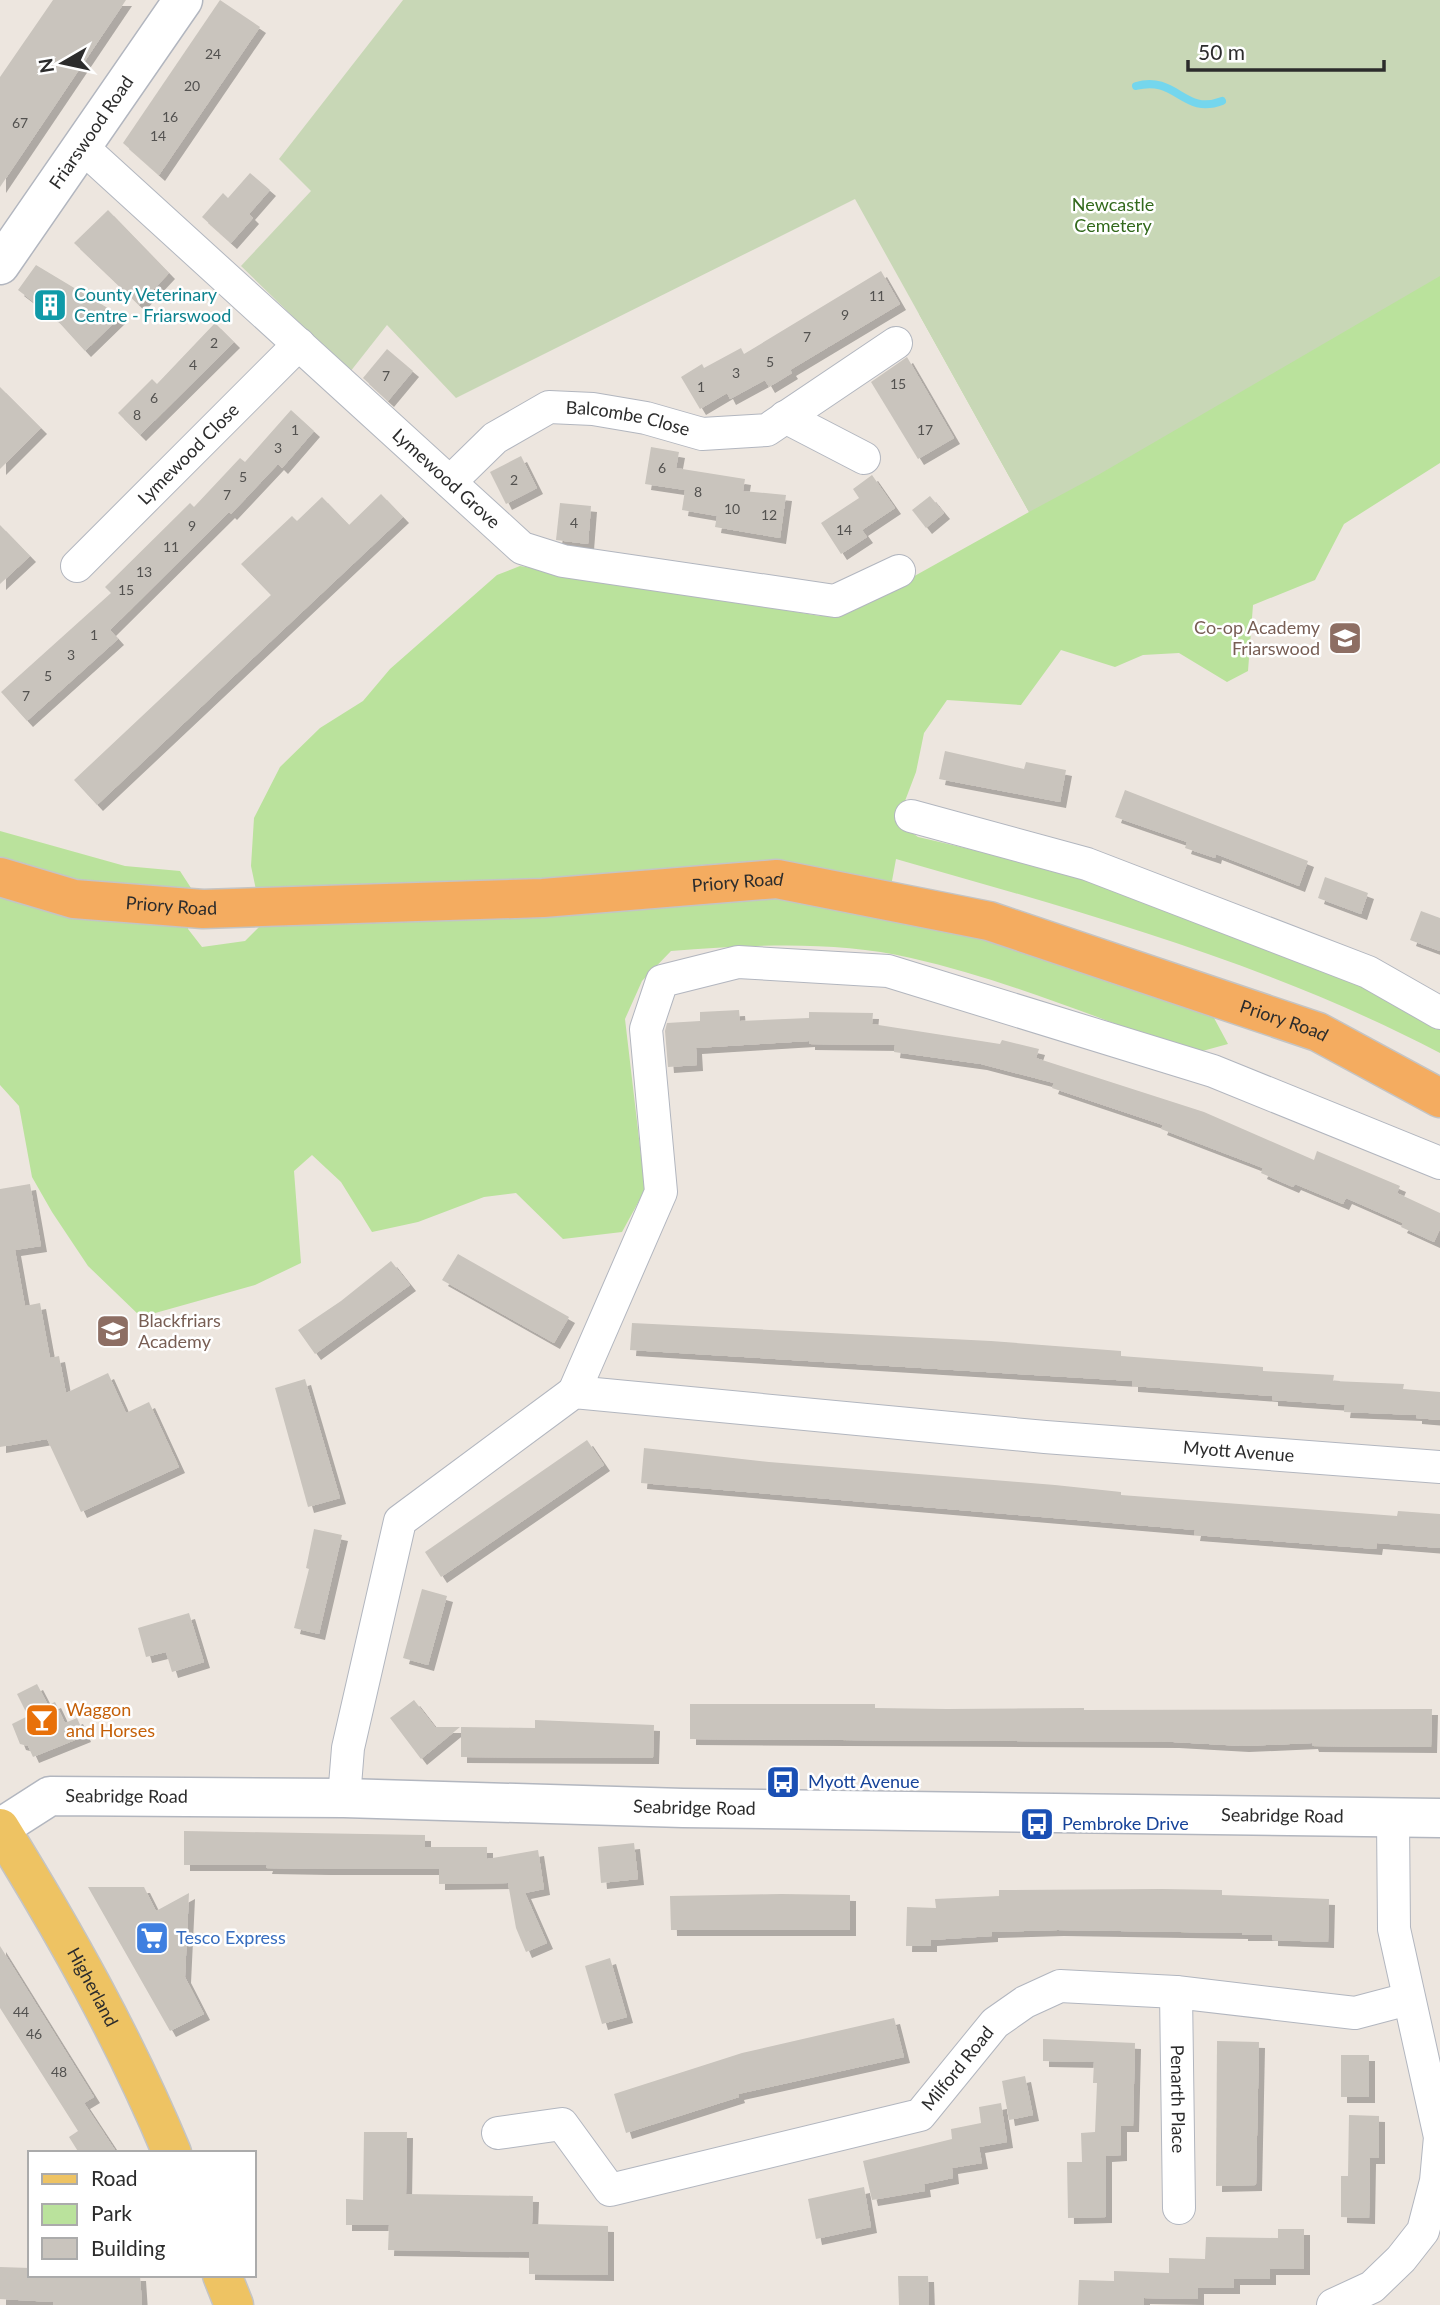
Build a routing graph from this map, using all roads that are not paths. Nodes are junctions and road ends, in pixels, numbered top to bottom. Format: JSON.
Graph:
{"nodes":[{"id":1,"x":183,"y":0,"type":"edge"},
{"id":2,"x":81,"y":146,"type":"junction"},
{"id":3,"x":0,"y":265,"type":"edge"},
{"id":4,"x":896,"y":343,"type":"dead end"},
{"id":5,"x":299,"y":344,"type":"junction"},
{"id":6,"x":785,"y":416,"type":"junction"},
{"id":7,"x":863,"y":458,"type":"dead end"},
{"id":8,"x":450,"y":482,"type":"junction"},
{"id":9,"x":77,"y":566,"type":"dead end"},
{"id":10,"x":899,"y":570,"type":"dead end"},
{"id":11,"x":911,"y":816,"type":"dead end"},
{"id":12,"x":0,"y":877,"type":"edge"},
{"id":13,"x":1440,"y":1013,"type":"edge"},
{"id":14,"x":1440,"y":1098,"type":"edge"},
{"id":15,"x":1440,"y":1163,"type":"edge"},
{"id":16,"x":574,"y":1392,"type":"junction"},
{"id":17,"x":1440,"y":1467,"type":"edge"},
{"id":18,"x":344,"y":1798,"type":"junction"},
{"id":19,"x":1440,"y":1818,"type":"edge"},
{"id":20,"x":1393,"y":1819,"type":"junction"},
{"id":21,"x":0,"y":1828,"type":"edge"},
{"id":22,"x":1176,"y":1992,"type":"junction"},
{"id":23,"x":1408,"y":1999,"type":"junction"},
{"id":24,"x":498,"y":2133,"type":"dead end"},
{"id":25,"x":171,"y":2151,"type":"edge"},
{"id":26,"x":1179,"y":2208,"type":"dead end"},
{"id":27,"x":1432,"y":2235,"type":"edge"},
{"id":28,"x":223,"y":2277,"type":"edge"},
{"id":29,"x":234,"y":2305,"type":"edge"},
{"id":30,"x":1333,"y":2305,"type":"edge"}],
"edges":[{"from":1,"to":2,"type":"main road","name":"Friarswood Road"},
{"from":2,"to":3,"type":"main road","name":"Friarswood Road"},
{"from":2,"to":5,"type":"street","name":"Lymewood Grove"},
{"from":4,"to":6,"type":"street","name":"Balcombe Close"},
{"from":5,"to":8,"type":"street","name":"Lymewood Grove"},
{"from":5,"to":9,"type":"street","name":"Lymewood Close"},
{"from":6,"to":7,"type":"street"},
{"from":6,"to":8,"type":"street","name":"Balcombe Close"},
{"from":8,"to":10,"type":"street","name":"Lymewood Grove"},
{"from":11,"to":13,"type":"street"},
{"from":12,"to":14,"type":"highway","name":"Priory Road"},
{"from":15,"to":16,"type":"street"},
{"from":16,"to":17,"type":"street","name":"Myott Avenue"},
{"from":16,"to":18,"type":"street"},
{"from":18,"to":20,"type":"main road","name":"Seabridge Road"},
{"from":18,"to":21,"type":"main road","name":"Seabridge Road"},
{"from":19,"to":20,"type":"main road","name":"Seabridge Road"},
{"from":20,"to":23,"type":"street"},
{"from":21,"to":25,"type":"main road","name":"Higherland"},
{"from":22,"to":23,"type":"street","name":"Milford Road"},
{"from":22,"to":24,"type":"street","name":"Milford Road"},
{"from":22,"to":26,"type":"street","name":"Penarth Place"},
{"from":23,"to":27,"type":"street"},
{"from":27,"to":30,"type":"street"},
{"from":28,"to":29,"type":"main road"}]}
